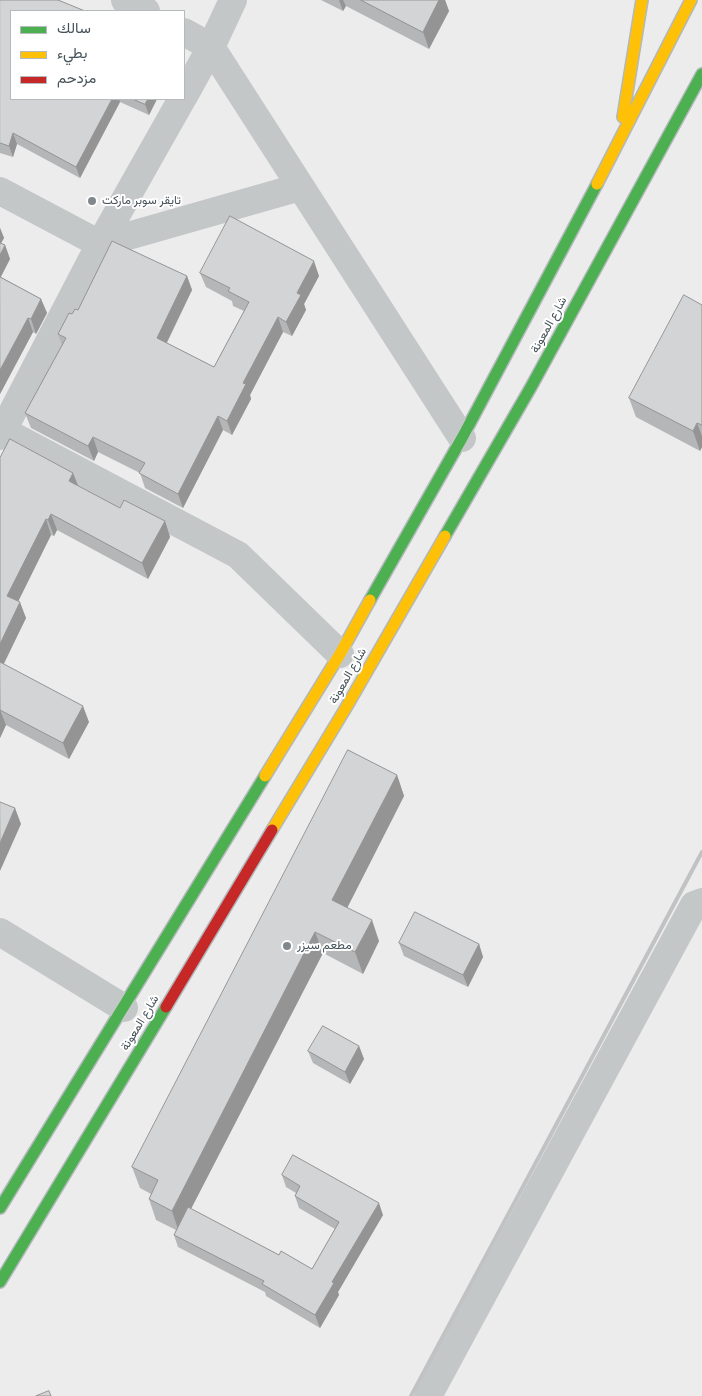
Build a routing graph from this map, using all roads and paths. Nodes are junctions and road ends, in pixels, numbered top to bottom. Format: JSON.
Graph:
{"nodes":[{"id":1,"x":125,"y":0,"type":"edge"},
{"id":2,"x":233,"y":0,"type":"edge"},
{"id":3,"x":642,"y":0,"type":"edge"},
{"id":4,"x":690,"y":0,"type":"edge"},
{"id":5,"x":144,"y":10,"type":"edge"},
{"id":6,"x":185,"y":33,"type":"edge"},
{"id":7,"x":212,"y":47,"type":"junction"},
{"id":8,"x":702,"y":74,"type":"edge"},
{"id":9,"x":185,"y":94,"type":"edge"},
{"id":10,"x":181,"y":100,"type":"edge"},
{"id":11,"x":620,"y":141,"type":"junction"},
{"id":12,"x":300,"y":187,"type":"junction"},
{"id":13,"x":0,"y":191,"type":"edge"},
{"id":14,"x":100,"y":244,"type":"junction"},
{"id":15,"x":1,"y":432,"type":"edge"},
{"id":16,"x":462,"y":438,"type":"junction"},
{"id":17,"x":340,"y":654,"type":"junction"},
{"id":18,"x":699,"y":899,"type":"edge"},
{"id":19,"x":0,"y":932,"type":"edge"},
{"id":20,"x":124,"y":1008,"type":"junction"},
{"id":21,"x":0,"y":1208,"type":"edge"},
{"id":22,"x":0,"y":1282,"type":"edge"},
{"id":23,"x":428,"y":1396,"type":"edge"}],
"edges":[{"from":1,"to":5,"type":"street"},
{"from":2,"to":7,"type":"street"},
{"from":3,"to":11,"type":"highway"},
{"from":4,"to":11,"type":"highway","name":"شارع المعونة"},
{"from":6,"to":7,"type":"street"},
{"from":7,"to":9,"type":"street"},
{"from":7,"to":12,"type":"street"},
{"from":8,"to":22,"type":"highway","name":"شارع المعونة"},
{"from":10,"to":14,"type":"street"},
{"from":11,"to":16,"type":"highway","name":"شارع المعونة"},
{"from":12,"to":14,"type":"street"},
{"from":12,"to":16,"type":"street"},
{"from":13,"to":14,"type":"street"},
{"from":14,"to":15,"type":"street"},
{"from":15,"to":17,"type":"street"},
{"from":16,"to":17,"type":"highway","name":"شارع المعونة"},
{"from":17,"to":20,"type":"highway","name":"شارع المعونة"},
{"from":18,"to":23,"type":"street"},
{"from":19,"to":20,"type":"street"},
{"from":20,"to":21,"type":"highway","name":"شارع المعونة"}]}
